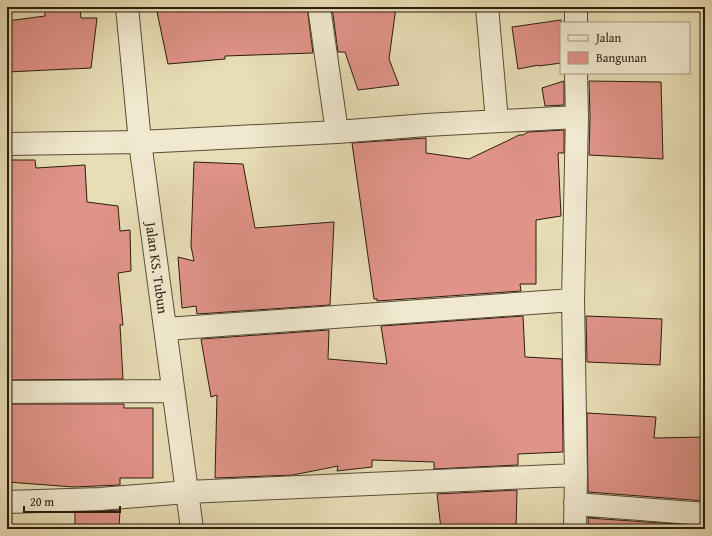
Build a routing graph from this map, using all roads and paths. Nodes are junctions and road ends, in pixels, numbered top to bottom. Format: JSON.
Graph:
{"nodes":[{"id":1,"x":127,"y":7,"type":"edge"},
{"id":2,"x":319,"y":7,"type":"edge"},
{"id":3,"x":487,"y":7,"type":"edge"},
{"id":4,"x":576,"y":7,"type":"edge"},
{"id":5,"x":576,"y":22,"type":"edge"},
{"id":6,"x":576,"y":74,"type":"edge"},
{"id":7,"x":577,"y":117,"type":"junction"},
{"id":8,"x":497,"y":121,"type":"junction"},
{"id":9,"x":337,"y":132,"type":"junction"},
{"id":10,"x":140,"y":142,"type":"junction"},
{"id":11,"x":7,"y":144,"type":"edge"},
{"id":12,"x":573,"y":300,"type":"junction"},
{"id":13,"x":166,"y":329,"type":"junction"},
{"id":14,"x":174,"y":391,"type":"junction"},
{"id":15,"x":7,"y":392,"type":"edge"},
{"id":16,"x":576,"y":475,"type":"junction"},
{"id":17,"x":187,"y":492,"type":"junction"},
{"id":18,"x":7,"y":502,"type":"edge"},
{"id":19,"x":575,"y":504,"type":"junction"},
{"id":20,"x":705,"y":514,"type":"edge"},
{"id":21,"x":192,"y":529,"type":"edge"},
{"id":22,"x":575,"y":529,"type":"edge"}],
"edges":[{"from":1,"to":10,"type":"street","name":"Jalan KS. Tubun"},
{"from":2,"to":9,"type":"street"},
{"from":3,"to":8,"type":"street"},
{"from":4,"to":5,"type":"street"},
{"from":6,"to":7,"type":"street"},
{"from":7,"to":8,"type":"street"},
{"from":7,"to":12,"type":"street"},
{"from":8,"to":9,"type":"street"},
{"from":9,"to":10,"type":"street"},
{"from":10,"to":11,"type":"street"},
{"from":10,"to":13,"type":"street","name":"Jalan KS. Tubun"},
{"from":12,"to":13,"type":"street"},
{"from":12,"to":16,"type":"street"},
{"from":13,"to":14,"type":"street","name":"Jalan KS. Tubun"},
{"from":14,"to":15,"type":"street"},
{"from":14,"to":17,"type":"street","name":"Jalan KS. Tubun"},
{"from":16,"to":17,"type":"street"},
{"from":16,"to":19,"type":"street"},
{"from":17,"to":18,"type":"street"},
{"from":17,"to":21,"type":"street","name":"Jalan KS. Tubun"},
{"from":19,"to":20,"type":"street"},
{"from":19,"to":22,"type":"street"}]}
